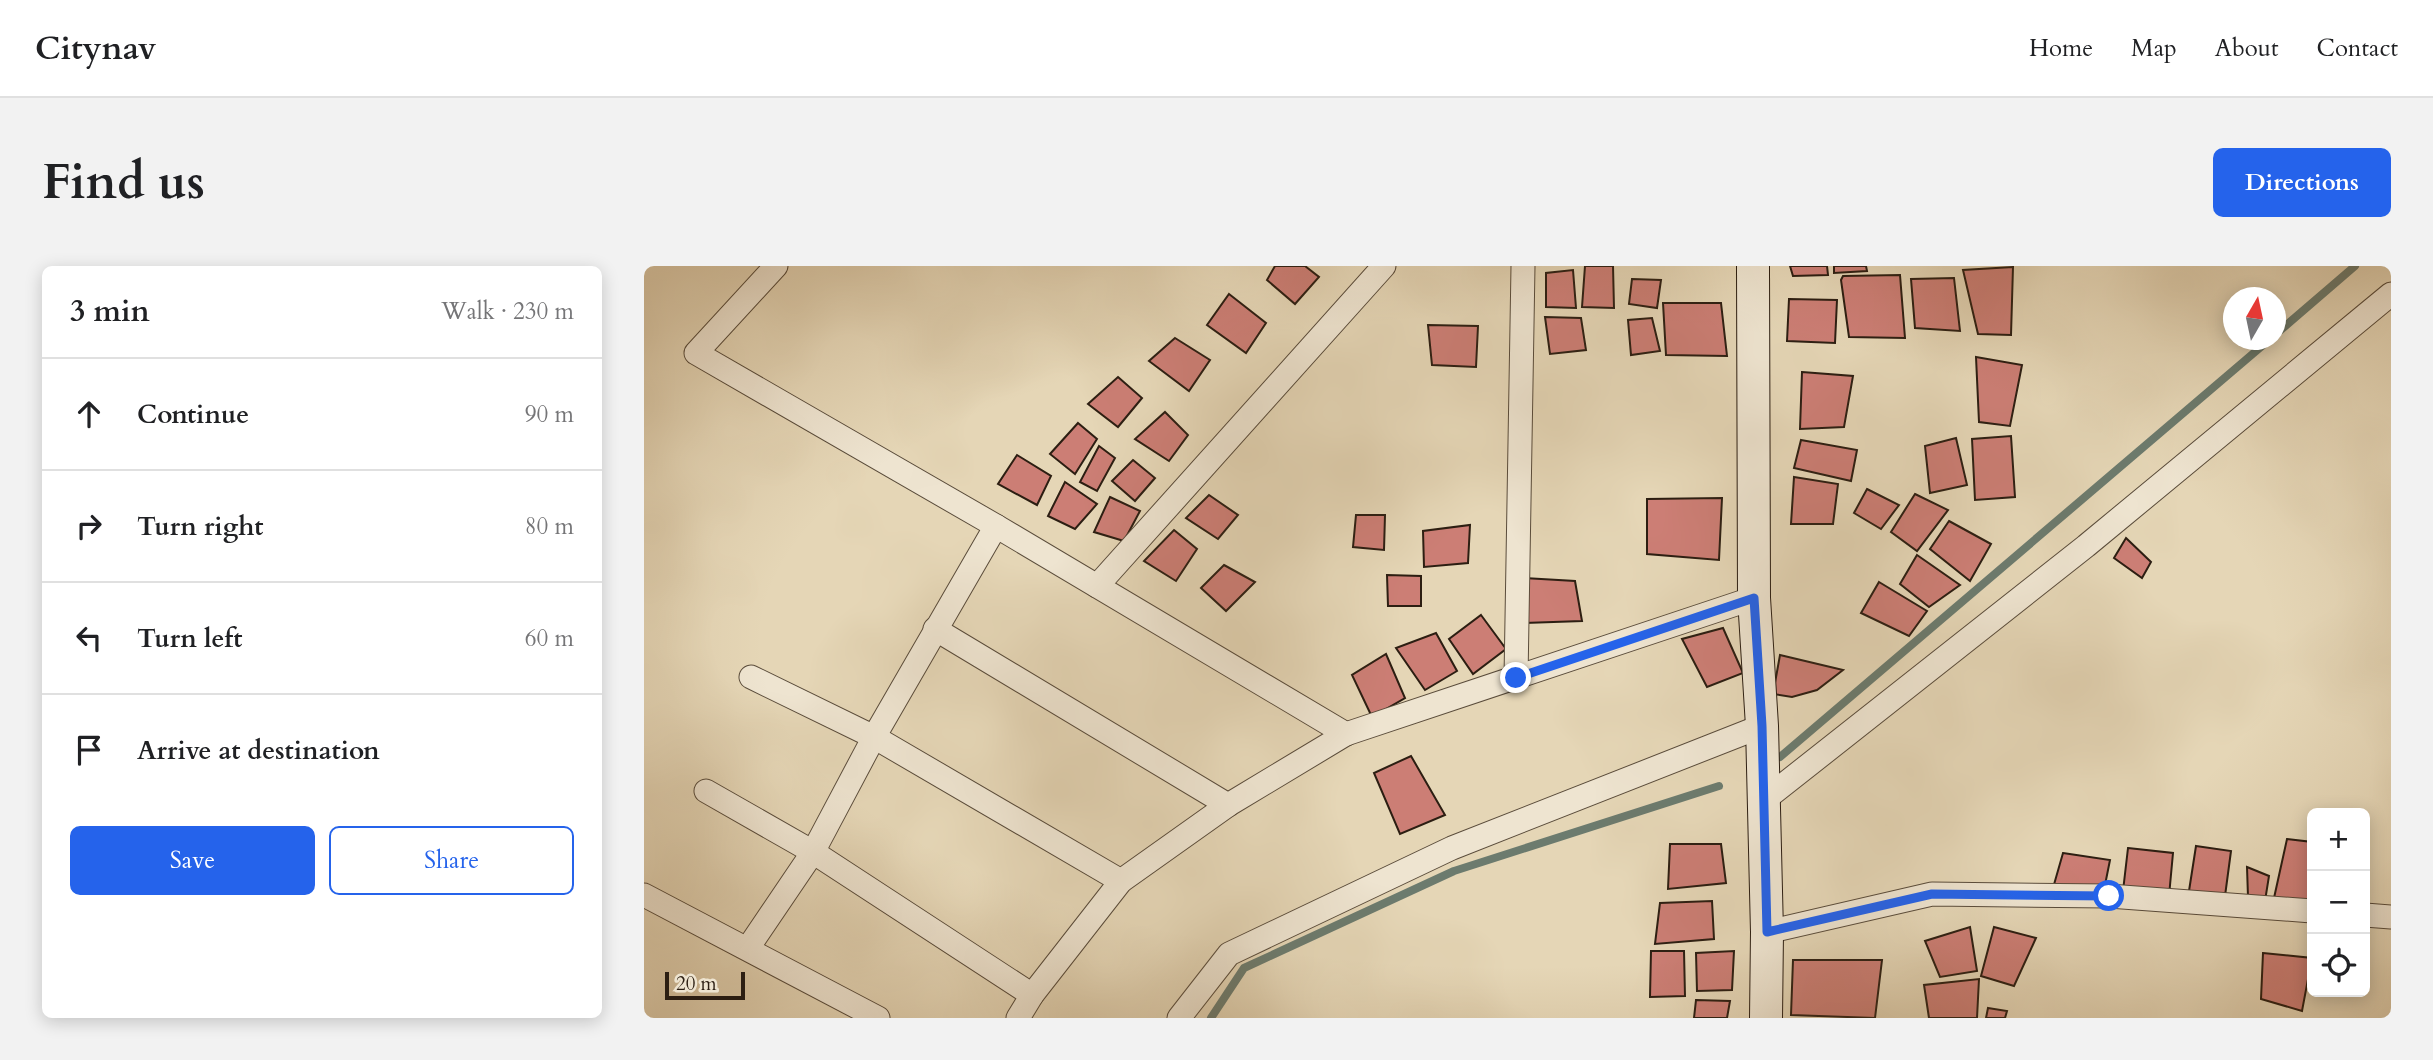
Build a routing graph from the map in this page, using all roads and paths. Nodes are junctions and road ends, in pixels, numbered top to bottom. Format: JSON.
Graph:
{"nodes":[{"id":1,"x":776,"y":266,"type":"edge"},
{"id":2,"x":1384,"y":266,"type":"edge"},
{"id":3,"x":1523,"y":266,"type":"edge"},
{"id":4,"x":1754,"y":266,"type":"edge"},
{"id":5,"x":2391,"y":294,"type":"edge"},
{"id":6,"x":996,"y":526,"type":"junction"},
{"id":7,"x":1097,"y":586,"type":"junction"},
{"id":8,"x":1754,"y":598,"type":"junction"},
{"id":9,"x":936,"y":629,"type":"junction"},
{"id":10,"x":751,"y":677,"type":"dead end"},
{"id":11,"x":1516,"y":678,"type":"junction"},
{"id":12,"x":1762,"y":726,"type":"junction"},
{"id":13,"x":1346,"y":734,"type":"junction"},
{"id":14,"x":874,"y":737,"type":"junction"},
{"id":15,"x":706,"y":791,"type":"dead end"},
{"id":16,"x":1763,"y":801,"type":"junction"},
{"id":17,"x":1228,"y":804,"type":"junction"},
{"id":18,"x":813,"y":852,"type":"junction"},
{"id":19,"x":1121,"y":881,"type":"junction"},
{"id":20,"x":644,"y":895,"type":"edge"},
{"id":21,"x":2307,"y":911,"type":"edge"},
{"id":22,"x":2370,"y":915,"type":"edge"},
{"id":23,"x":2391,"y":917,"type":"edge"},
{"id":24,"x":1767,"y":932,"type":"junction"},
{"id":25,"x":748,"y":948,"type":"junction"},
{"id":26,"x":1032,"y":995,"type":"junction"},
{"id":27,"x":878,"y":1018,"type":"edge"},
{"id":28,"x":1018,"y":1018,"type":"edge"},
{"id":29,"x":1179,"y":1018,"type":"edge"},
{"id":30,"x":1766,"y":1018,"type":"edge"}],
"edges":[{"from":1,"to":6,"type":"street"},
{"from":2,"to":7,"type":"street"},
{"from":3,"to":11,"type":"street"},
{"from":4,"to":8,"type":"main road"},
{"from":5,"to":16,"type":"street"},
{"from":6,"to":7,"type":"street"},
{"from":6,"to":9,"type":"street"},
{"from":7,"to":13,"type":"street"},
{"from":8,"to":11,"type":"street"},
{"from":8,"to":12,"type":"main road"},
{"from":9,"to":14,"type":"street"},
{"from":9,"to":17,"type":"street"},
{"from":10,"to":14,"type":"street"},
{"from":11,"to":13,"type":"street"},
{"from":12,"to":16,"type":"main road"},
{"from":12,"to":29,"type":"street"},
{"from":13,"to":17,"type":"street"},
{"from":14,"to":18,"type":"street"},
{"from":14,"to":19,"type":"street"},
{"from":15,"to":18,"type":"street"},
{"from":16,"to":24,"type":"main road"},
{"from":17,"to":19,"type":"street"},
{"from":18,"to":25,"type":"street"},
{"from":18,"to":26,"type":"street"},
{"from":19,"to":26,"type":"street"},
{"from":20,"to":25,"type":"street"},
{"from":21,"to":24,"type":"street"},
{"from":22,"to":23,"type":"street"},
{"from":24,"to":30,"type":"main road"},
{"from":25,"to":27,"type":"street"},
{"from":26,"to":28,"type":"street"}]}
